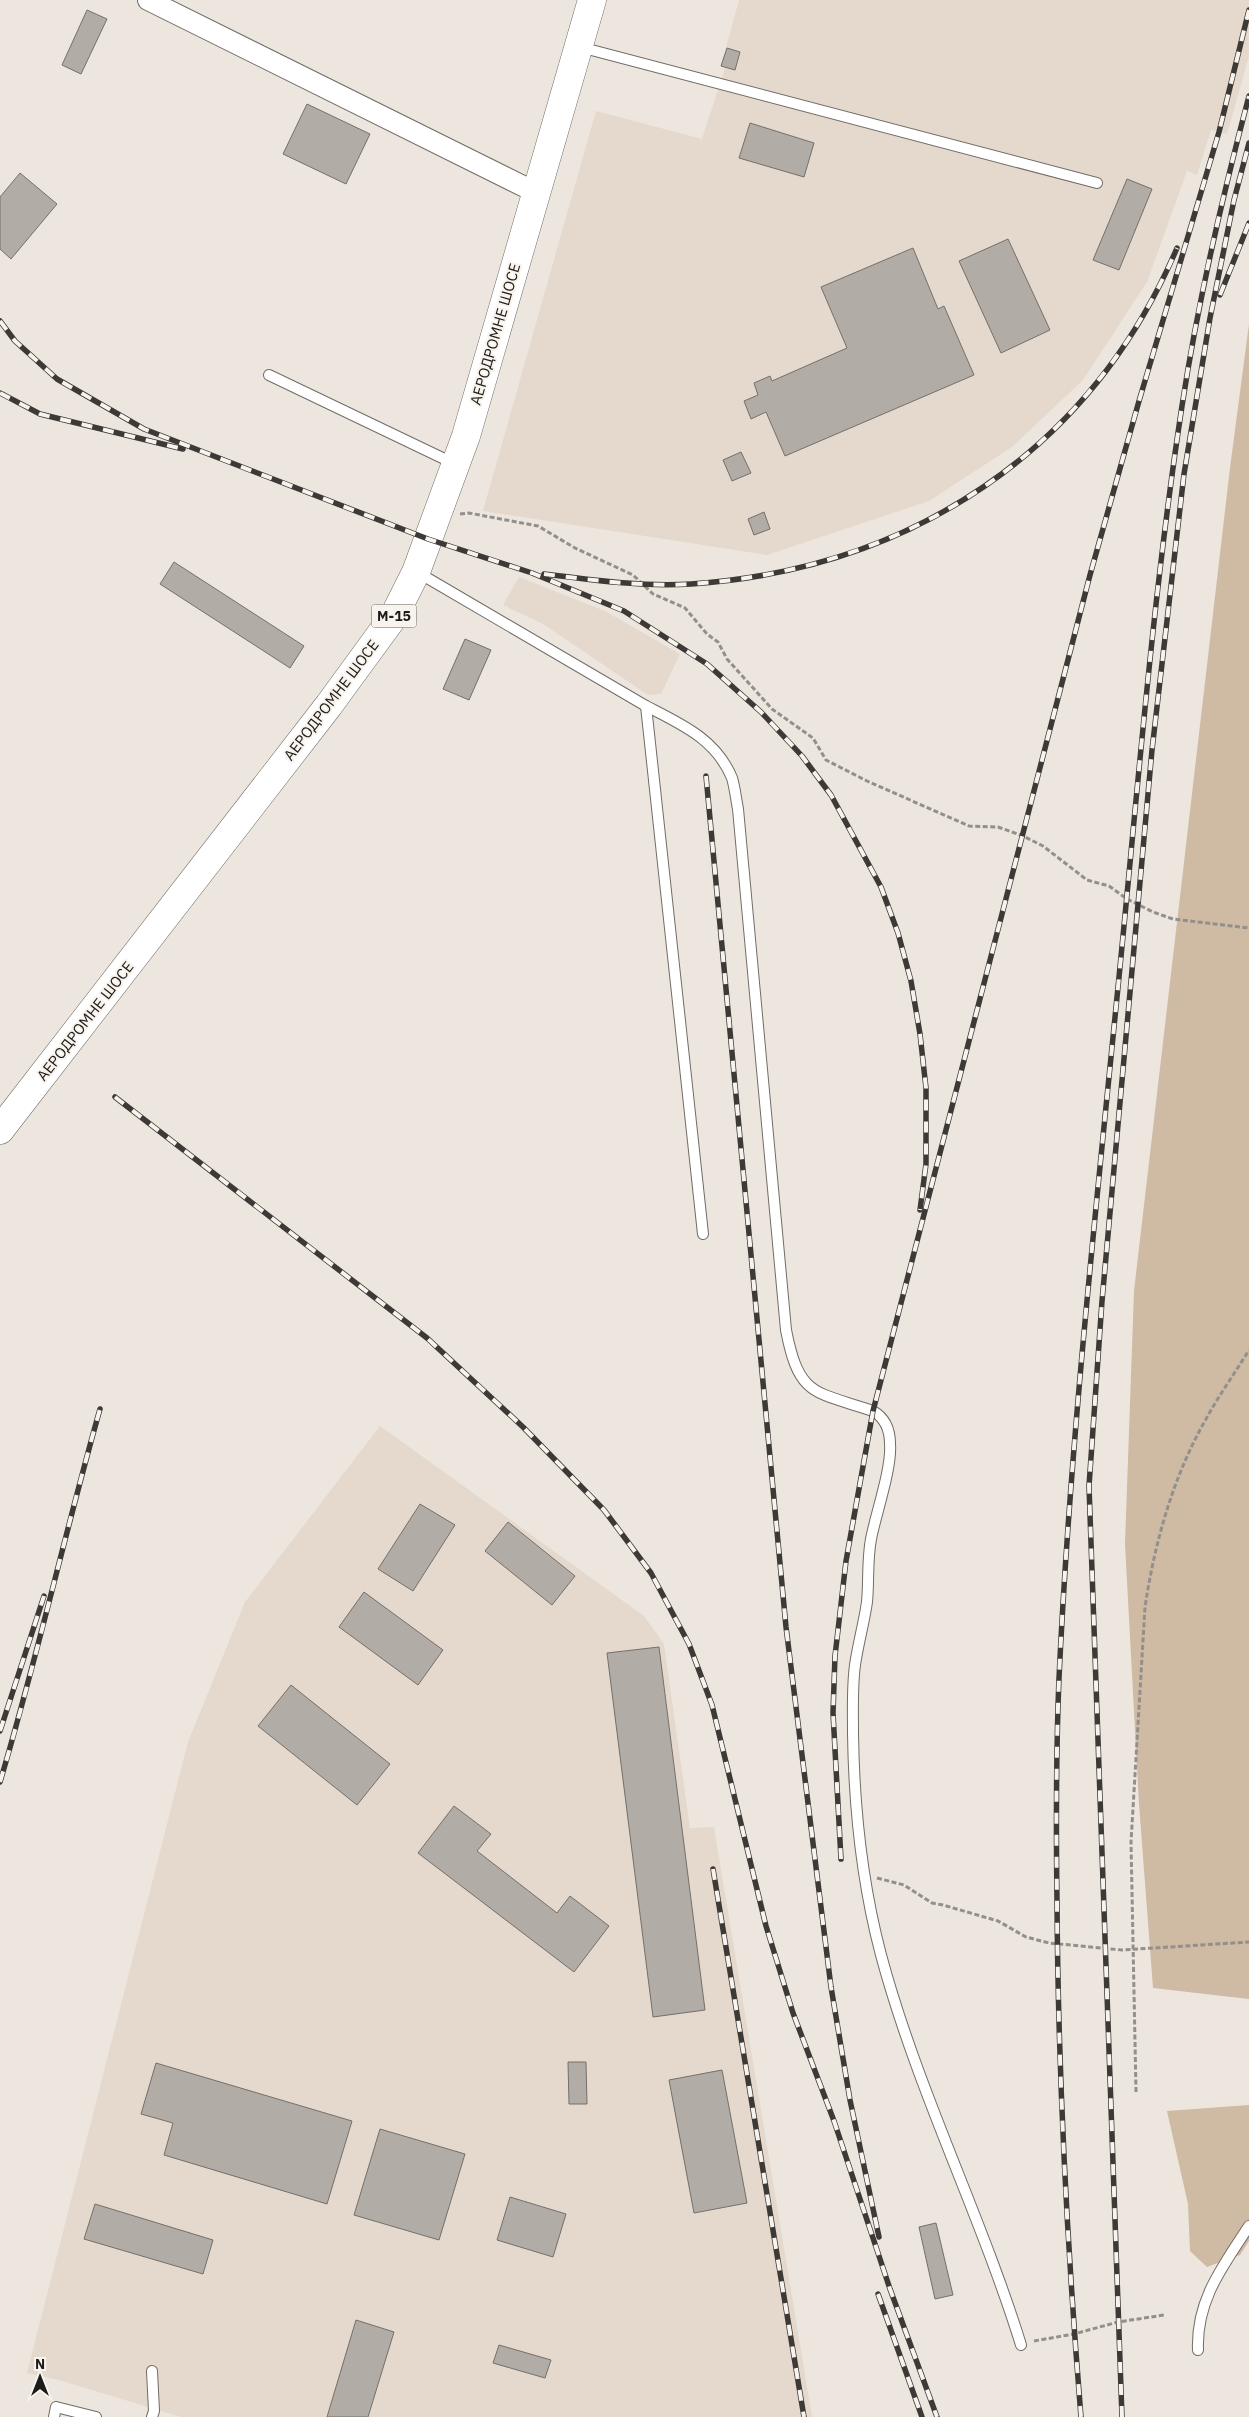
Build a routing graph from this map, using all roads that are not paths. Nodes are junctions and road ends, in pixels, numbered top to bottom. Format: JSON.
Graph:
{"nodes":[{"id":1,"x":148,"y":0,"type":"edge"},
{"id":2,"x":592,"y":0,"type":"edge"},
{"id":3,"x":579,"y":47,"type":"junction"},
{"id":4,"x":1097,"y":184,"type":"dead end"},
{"id":5,"x":537,"y":193,"type":"junction"},
{"id":6,"x":269,"y":375,"type":"dead end"},
{"id":7,"x":456,"y":465,"type":"junction"},
{"id":8,"x":416,"y":572,"type":"junction"},
{"id":9,"x":646,"y":706,"type":"junction"},
{"id":10,"x":0,"y":1130,"type":"edge"},
{"id":11,"x":703,"y":1234,"type":"dead end"},
{"id":12,"x":1249,"y":2226,"type":"edge"},
{"id":13,"x":1021,"y":2345,"type":"road end"},
{"id":14,"x":1198,"y":2350,"type":"dead end"},
{"id":15,"x":152,"y":2371,"type":"dead end"},
{"id":16,"x":54,"y":2417,"type":"edge"},
{"id":17,"x":96,"y":2417,"type":"edge"},
{"id":18,"x":152,"y":2417,"type":"edge"}],
"edges":[{"from":1,"to":5,"type":"street"},
{"from":2,"to":3,"type":"highway","name":"АЕРОДРОМНЕ ШОСЕ","number":"М-15"},
{"from":3,"to":4,"type":"lane"},
{"from":3,"to":5,"type":"highway","name":"АЕРОДРОМНЕ ШОСЕ","number":"М-15"},
{"from":5,"to":7,"type":"highway","name":"АЕРОДРОМНЕ ШОСЕ","number":"М-15"},
{"from":6,"to":7,"type":"lane"},
{"from":7,"to":8,"type":"highway","name":"АЕРОДРОМНЕ ШОСЕ","number":"М-15"},
{"from":8,"to":9,"type":"lane"},
{"from":8,"to":10,"type":"highway","name":"АЕРОДРОМНЕ ШОСЕ","number":"М-15"},
{"from":9,"to":11,"type":"lane"},
{"from":9,"to":13,"type":"lane"},
{"from":12,"to":14,"type":"lane"},
{"from":15,"to":18,"type":"lane"},
{"from":16,"to":17,"type":"lane"}]}
